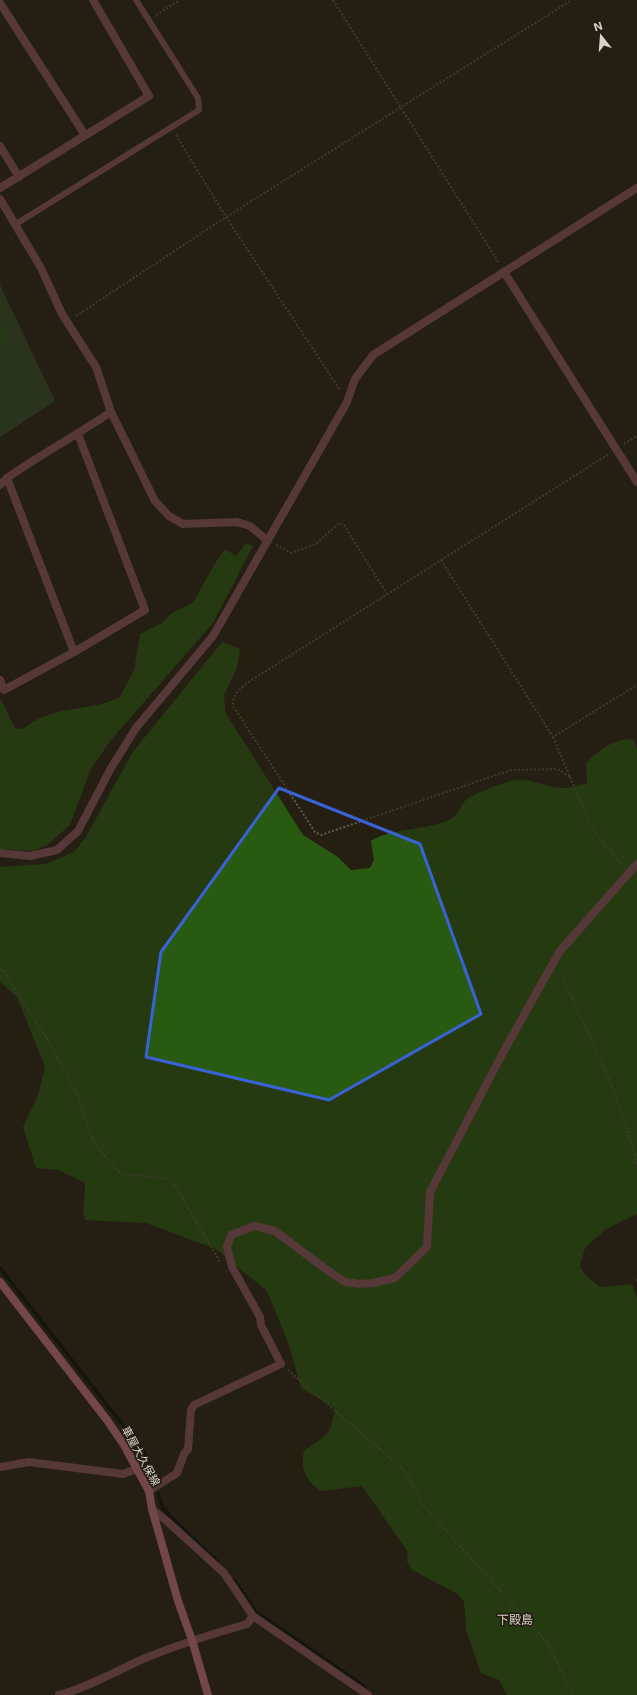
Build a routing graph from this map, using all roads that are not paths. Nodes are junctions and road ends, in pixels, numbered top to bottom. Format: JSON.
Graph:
{"nodes":[{"id":1,"x":93,"y":0,"type":"edge"},
{"id":2,"x":136,"y":0,"type":"edge"},
{"id":3,"x":0,"y":3,"type":"edge"},
{"id":4,"x":85,"y":135,"type":"junction"},
{"id":5,"x":0,"y":146,"type":"edge"},
{"id":6,"x":18,"y":177,"type":"junction"},
{"id":7,"x":0,"y":188,"type":"edge"},
{"id":8,"x":637,"y":188,"type":"edge"},
{"id":9,"x":0,"y":199,"type":"edge"},
{"id":10,"x":16,"y":224,"type":"junction"},
{"id":11,"x":504,"y":272,"type":"junction"},
{"id":12,"x":111,"y":412,"type":"junction"},
{"id":13,"x":78,"y":434,"type":"junction"},
{"id":14,"x":7,"y":478,"type":"junction"},
{"id":15,"x":637,"y":482,"type":"edge"},
{"id":16,"x":0,"y":485,"type":"edge"},
{"id":17,"x":268,"y":541,"type":"junction"},
{"id":18,"x":74,"y":652,"type":"junction"},
{"id":19,"x":0,"y":680,"type":"edge"},
{"id":20,"x":0,"y":853,"type":"edge"},
{"id":21,"x":637,"y":864,"type":"edge"},
{"id":22,"x":0,"y":1282,"type":"edge"},
{"id":23,"x":0,"y":1467,"type":"edge"},
{"id":24,"x":136,"y":1469,"type":"junction"},
{"id":25,"x":149,"y":1491,"type":"junction"},
{"id":26,"x":152,"y":1509,"type":"junction"},
{"id":27,"x":253,"y":1616,"type":"junction"},
{"id":28,"x":192,"y":1640,"type":"junction"},
{"id":29,"x":366,"y":1693,"type":"edge"},
{"id":30,"x":59,"y":1695,"type":"edge"},
{"id":31,"x":208,"y":1695,"type":"edge"}],
"edges":[{"from":1,"to":4,"type":"street"},
{"from":2,"to":10,"type":"lane"},
{"from":3,"to":4,"type":"street"},
{"from":4,"to":6,"type":"street"},
{"from":5,"to":6,"type":"street"},
{"from":6,"to":7,"type":"street"},
{"from":8,"to":11,"type":"street"},
{"from":9,"to":10,"type":"street"},
{"from":10,"to":12,"type":"street"},
{"from":11,"to":15,"type":"street"},
{"from":11,"to":17,"type":"street"},
{"from":12,"to":13,"type":"street"},
{"from":12,"to":17,"type":"street"},
{"from":13,"to":14,"type":"street"},
{"from":13,"to":18,"type":"street"},
{"from":14,"to":16,"type":"street"},
{"from":14,"to":18,"type":"street"},
{"from":17,"to":20,"type":"street"},
{"from":18,"to":19,"type":"street"},
{"from":21,"to":25,"type":"street"},
{"from":22,"to":24,"type":"main road","name":"車屋大久保線"},
{"from":23,"to":24,"type":"street"},
{"from":24,"to":25,"type":"main road","name":"車屋大久保線"},
{"from":25,"to":26,"type":"main road","name":"車屋大久保線"},
{"from":26,"to":27,"type":"street"},
{"from":26,"to":28,"type":"main road","name":"車屋大久保線"},
{"from":27,"to":28,"type":"street"},
{"from":27,"to":29,"type":"street"},
{"from":28,"to":30,"type":"street"},
{"from":28,"to":31,"type":"main road","name":"車屋大久保線"}]}
